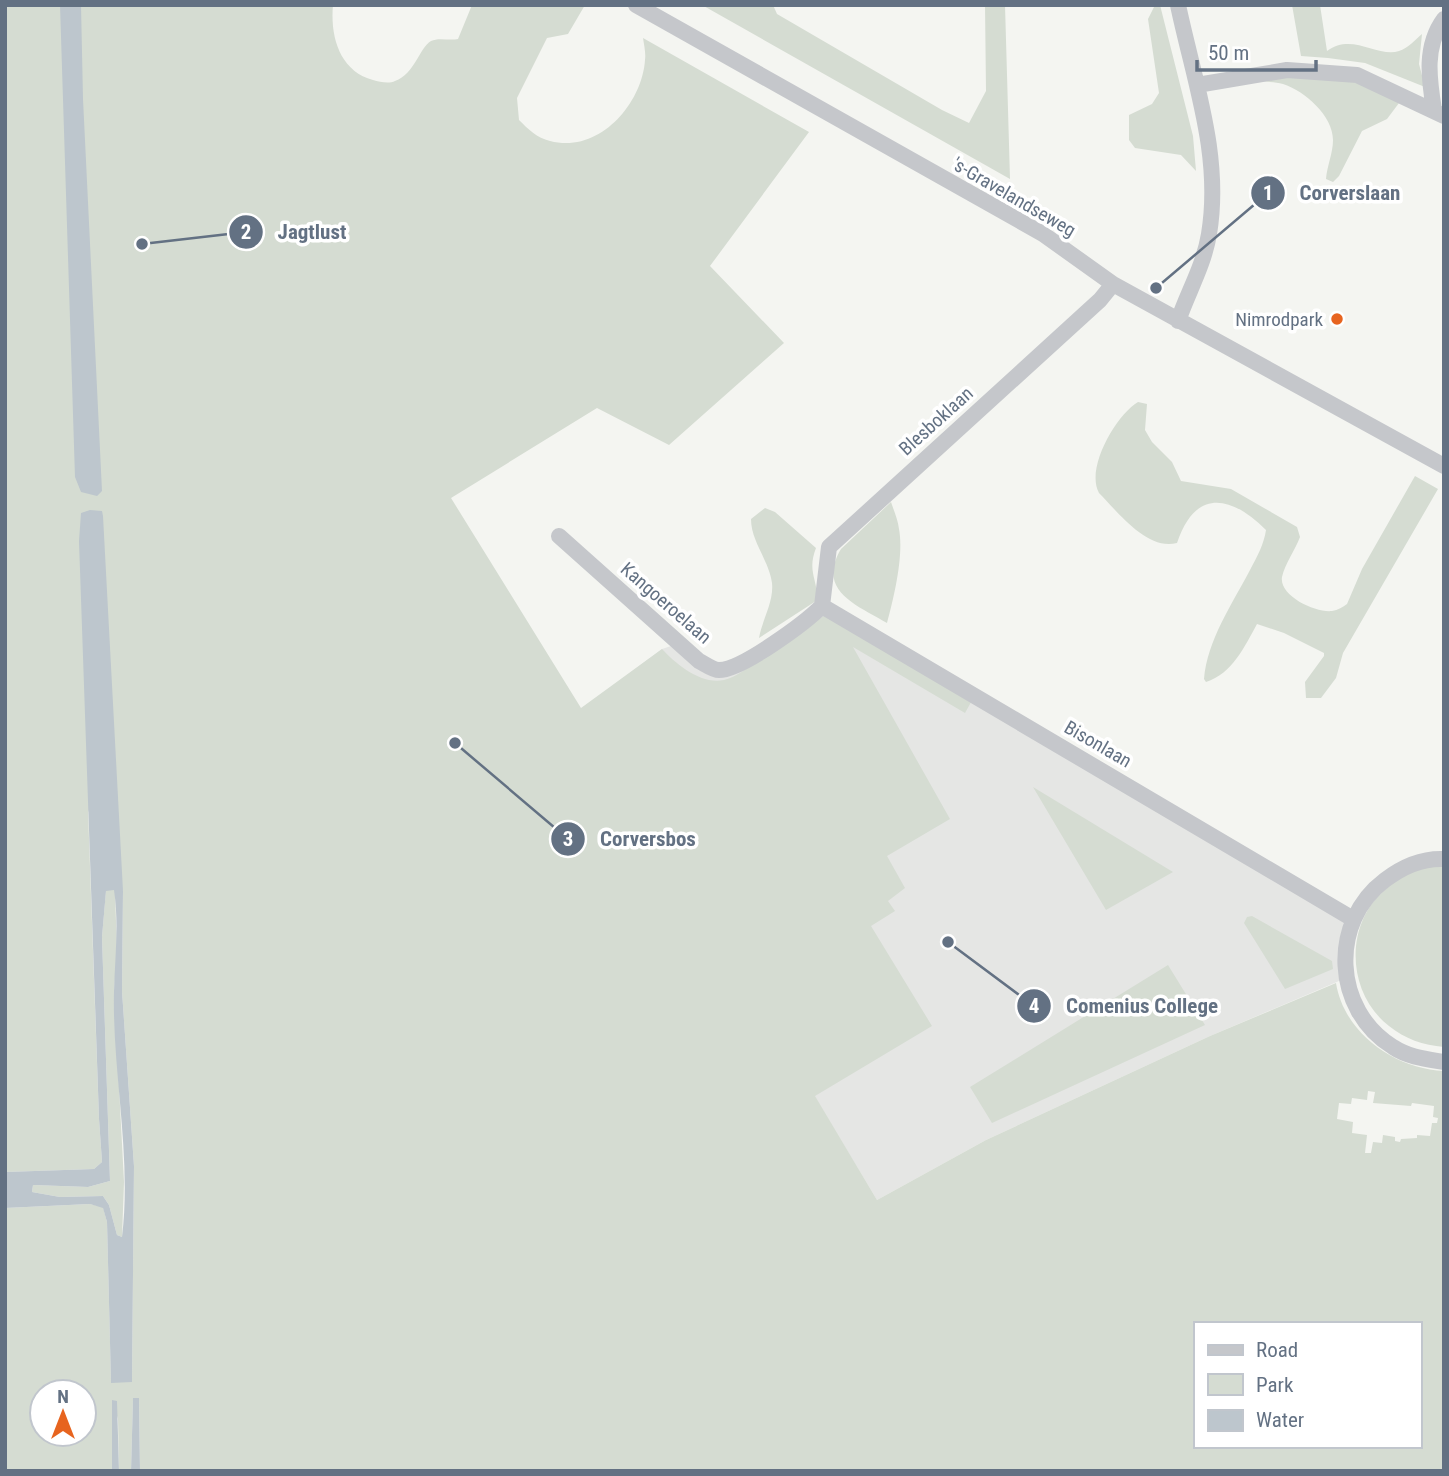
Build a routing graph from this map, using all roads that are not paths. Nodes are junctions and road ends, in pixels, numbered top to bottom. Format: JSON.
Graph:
{"nodes":[{"id":1,"x":636,"y":5,"type":"edge"},
{"id":2,"x":1178,"y":5,"type":"edge"},
{"id":3,"x":1444,"y":19,"type":"edge"},
{"id":4,"x":1197,"y":85,"type":"junction"},
{"id":5,"x":1439,"y":113,"type":"edge"},
{"id":6,"x":1113,"y":284,"type":"junction"},
{"id":7,"x":1178,"y":321,"type":"junction"},
{"id":8,"x":1444,"y":466,"type":"edge"},
{"id":9,"x":559,"y":536,"type":"dead end"},
{"id":10,"x":822,"y":606,"type":"junction"},
{"id":11,"x":1444,"y":859,"type":"edge"},
{"id":12,"x":1353,"y":919,"type":"junction"},
{"id":13,"x":1444,"y":1062,"type":"edge"}],
"edges":[{"from":1,"to":6,"type":"street","name":"'s-Gravelandseweg"},
{"from":2,"to":4,"type":"street"},
{"from":3,"to":5,"type":"street"},
{"from":4,"to":5,"type":"street"},
{"from":4,"to":7,"type":"street"},
{"from":6,"to":7,"type":"street","name":"'s-Gravelandseweg"},
{"from":6,"to":10,"type":"street","name":"Blesboklaan"},
{"from":7,"to":8,"type":"street","name":"'s-Gravelandseweg"},
{"from":9,"to":10,"type":"street","name":"Kangoeroelaan"},
{"from":10,"to":12,"type":"street","name":"Bisonlaan"},
{"from":11,"to":12,"type":"street"},
{"from":12,"to":13,"type":"street"}]}
